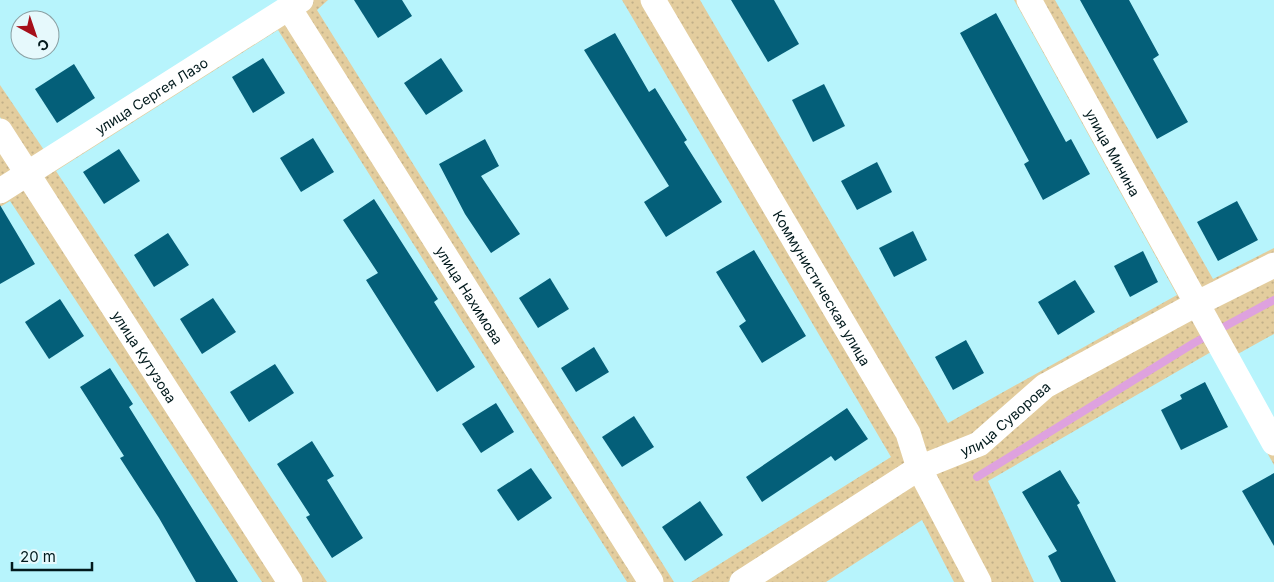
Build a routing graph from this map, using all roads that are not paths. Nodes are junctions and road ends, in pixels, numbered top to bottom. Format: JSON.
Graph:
{"nodes":[{"id":1,"x":654,"y":0,"type":"edge"},
{"id":2,"x":1029,"y":0,"type":"edge"},
{"id":3,"x":295,"y":4,"type":"edge"},
{"id":4,"x":0,"y":131,"type":"edge"},
{"id":5,"x":27,"y":173,"type":"junction"},
{"id":6,"x":0,"y":191,"type":"edge"},
{"id":7,"x":1274,"y":265,"type":"edge"},
{"id":8,"x":1198,"y":303,"type":"junction"},
{"id":9,"x":1274,"y":443,"type":"edge"},
{"id":10,"x":919,"y":468,"type":"junction"},
{"id":11,"x":290,"y":582,"type":"edge"},
{"id":12,"x":651,"y":582,"type":"edge"},
{"id":13,"x":742,"y":582,"type":"edge"},
{"id":14,"x":979,"y":582,"type":"edge"}],
"edges":[{"from":1,"to":10,"type":"street","name":"Коммунистическая улица"},
{"from":2,"to":8,"type":"street","name":"улица Минина"},
{"from":3,"to":5,"type":"street","name":"улица Сергея Лазо"},
{"from":3,"to":12,"type":"street","name":"улица Нахимова"},
{"from":4,"to":5,"type":"street","name":"улица Кутузова"},
{"from":5,"to":6,"type":"street","name":"улица Сергея Лазо"},
{"from":5,"to":11,"type":"street","name":"улица Кутузова"},
{"from":7,"to":8,"type":"street","name":"улица Суворова"},
{"from":8,"to":9,"type":"street","name":"улица Минина"},
{"from":8,"to":10,"type":"street","name":"улица Суворова"},
{"from":10,"to":13,"type":"street","name":"улица Суворова"},
{"from":10,"to":14,"type":"street","name":"Коммунистическая улица"}]}
